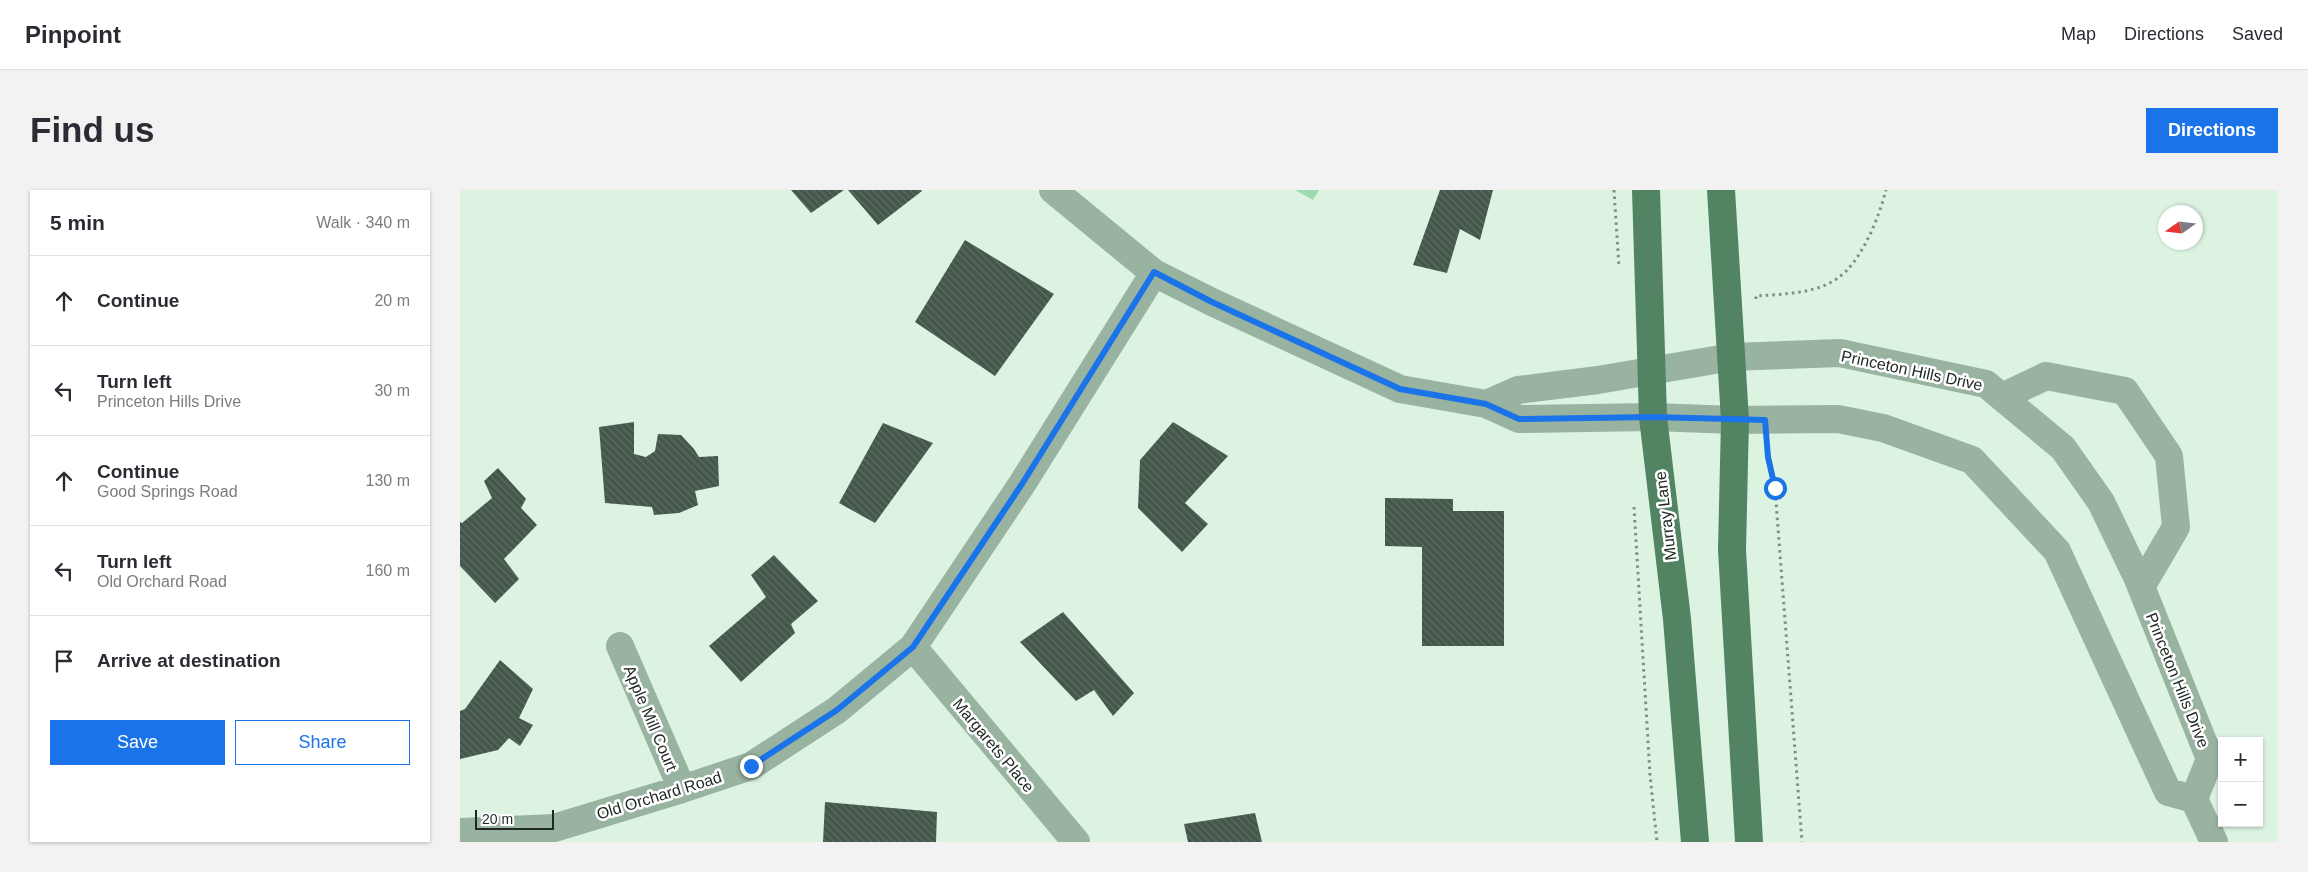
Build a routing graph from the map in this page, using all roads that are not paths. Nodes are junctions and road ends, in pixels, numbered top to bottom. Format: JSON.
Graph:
{"nodes":[{"id":1,"x":1053,"y":190,"type":"edge"},
{"id":2,"x":1646,"y":190,"type":"edge"},
{"id":3,"x":1722,"y":190,"type":"edge"},
{"id":4,"x":1154,"y":272,"type":"junction"},
{"id":5,"x":1732,"y":357,"type":"junction"},
{"id":6,"x":1652,"y":369,"type":"junction"},
{"id":7,"x":2002,"y":397,"type":"junction"},
{"id":8,"x":1486,"y":404,"type":"junction"},
{"id":9,"x":1653,"y":417,"type":"junction"},
{"id":10,"x":1735,"y":420,"type":"junction"},
{"id":11,"x":2141,"y":587,"type":"junction"},
{"id":12,"x":620,"y":646,"type":"dead end"},
{"id":13,"x":913,"y":647,"type":"junction"},
{"id":14,"x":682,"y":789,"type":"junction"},
{"id":15,"x":2194,"y":799,"type":"junction"},
{"id":16,"x":460,"y":832,"type":"edge"},
{"id":17,"x":2207,"y":838,"type":"edge"},
{"id":18,"x":1076,"y":842,"type":"edge"},
{"id":19,"x":1695,"y":842,"type":"edge"},
{"id":20,"x":1749,"y":842,"type":"edge"}],
"edges":[{"from":1,"to":4,"type":"street"},
{"from":2,"to":6,"type":"main road","name":"Murray Lane"},
{"from":3,"to":5,"type":"main road"},
{"from":4,"to":8,"type":"street"},
{"from":4,"to":13,"type":"street","name":"Old Orchard Road"},
{"from":5,"to":6,"type":"street","name":"Princeton Hills Drive"},
{"from":5,"to":7,"type":"street","name":"Princeton Hills Drive"},
{"from":5,"to":10,"type":"main road"},
{"from":6,"to":8,"type":"street","name":"Princeton Hills Drive"},
{"from":6,"to":9,"type":"main road","name":"Murray Lane"},
{"from":7,"to":11,"type":"street","name":"Princeton Hills Drive"},
{"from":7,"to":11,"type":"street"},
{"from":8,"to":9,"type":"street"},
{"from":9,"to":10,"type":"street"},
{"from":9,"to":19,"type":"main road","name":"Murray Lane"},
{"from":10,"to":15,"type":"street"},
{"from":10,"to":20,"type":"main road"},
{"from":11,"to":15,"type":"street","name":"Princeton Hills Drive"},
{"from":12,"to":14,"type":"street","name":"Apple Mill Court"},
{"from":13,"to":14,"type":"street","name":"Old Orchard Road"},
{"from":13,"to":18,"type":"street","name":"Margarets Place"},
{"from":14,"to":16,"type":"street","name":"Old Orchard Road"},
{"from":15,"to":17,"type":"street"}]}
